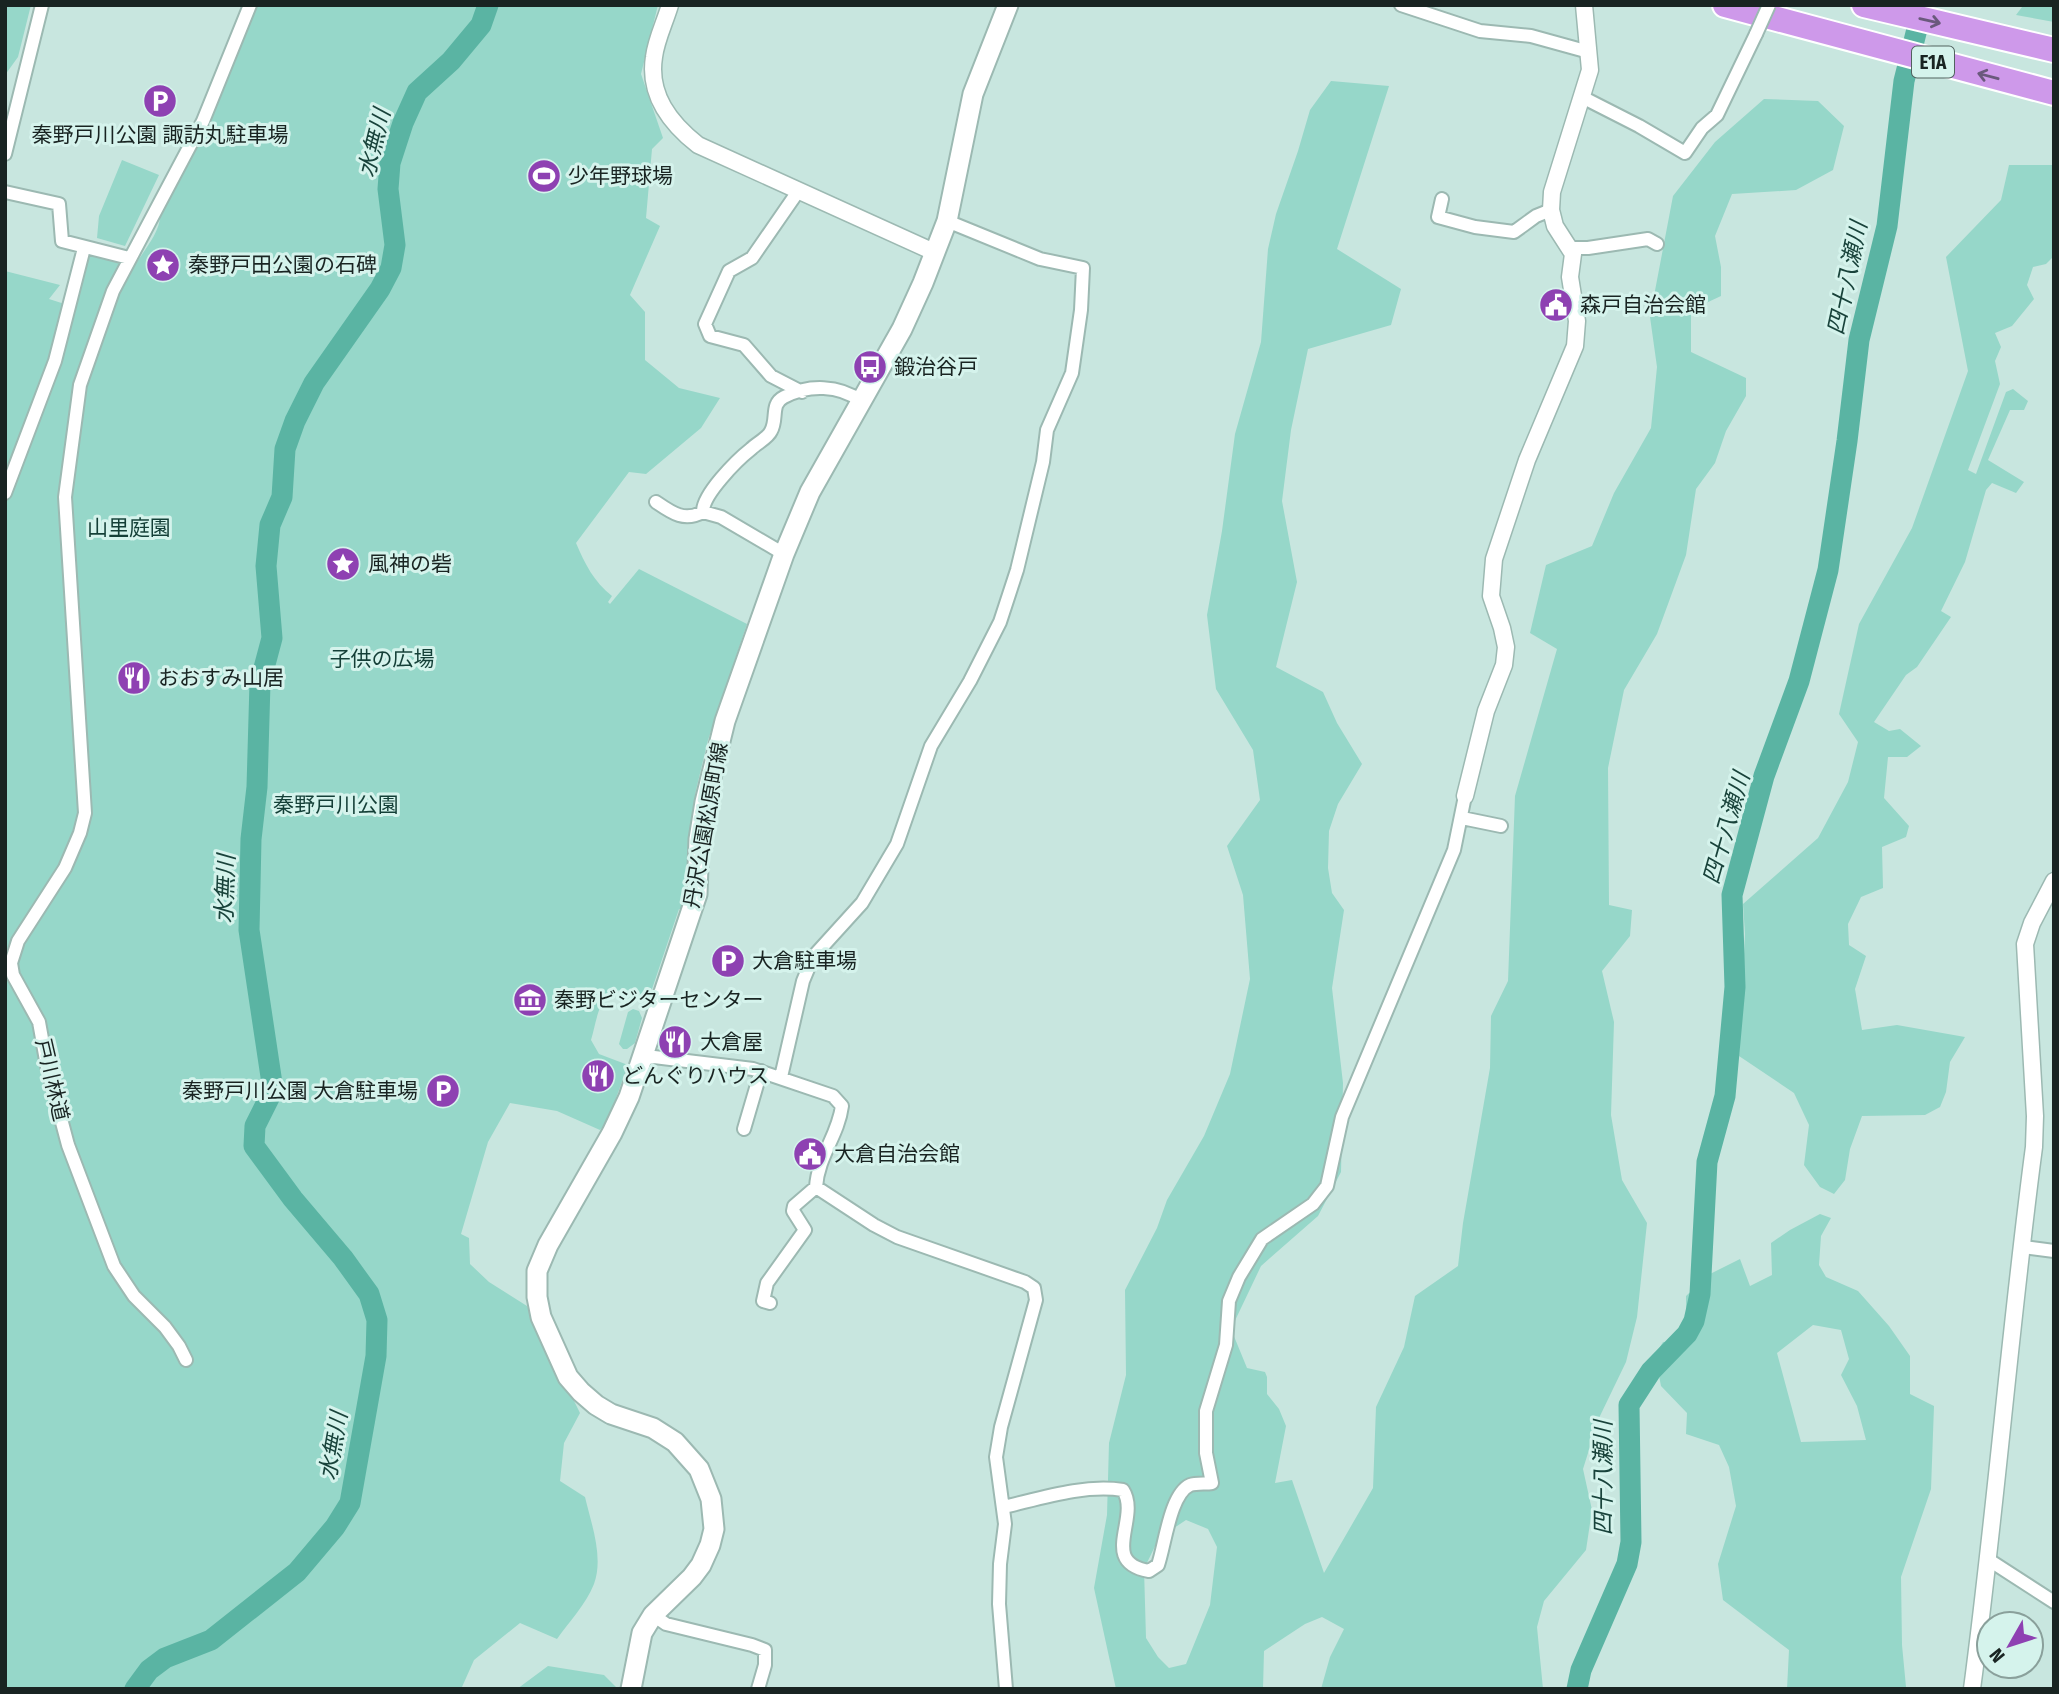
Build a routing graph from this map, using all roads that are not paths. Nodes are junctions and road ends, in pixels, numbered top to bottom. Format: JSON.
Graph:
{"nodes":[{"id":1,"x":42,"y":5,"type":"edge"},
{"id":2,"x":250,"y":5,"type":"edge"},
{"id":3,"x":670,"y":5,"type":"edge"},
{"id":4,"x":1008,"y":5,"type":"edge"},
{"id":5,"x":1401,"y":5,"type":"edge"},
{"id":6,"x":1584,"y":5,"type":"edge"},
{"id":7,"x":1725,"y":5,"type":"edge"},
{"id":8,"x":1769,"y":5,"type":"edge"},
{"id":9,"x":1864,"y":5,"type":"edge"},
{"id":10,"x":2054,"y":50,"type":"edge"},
{"id":11,"x":1589,"y":52,"type":"junction"},
{"id":12,"x":2054,"y":93,"type":"edge"},
{"id":13,"x":1583,"y":97,"type":"junction"},
{"id":14,"x":5,"y":154,"type":"edge"},
{"id":15,"x":799,"y":190,"type":"junction"},
{"id":16,"x":5,"y":192,"type":"edge"},
{"id":17,"x":1442,"y":199,"type":"dead end"},
{"id":18,"x":1550,"y":209,"type":"junction"},
{"id":19,"x":947,"y":221,"type":"junction"},
{"id":20,"x":1657,"y":244,"type":"dead end"},
{"id":21,"x":85,"y":248,"type":"junction"},
{"id":22,"x":1571,"y":248,"type":"junction"},
{"id":23,"x":934,"y":252,"type":"junction"},
{"id":24,"x":129,"y":258,"type":"junction"},
{"id":25,"x":802,"y":392,"type":"junction"},
{"id":26,"x":861,"y":401,"type":"junction"},
{"id":27,"x":5,"y":493,"type":"edge"},
{"id":28,"x":656,"y":502,"type":"dead end"},
{"id":29,"x":703,"y":512,"type":"junction"},
{"id":30,"x":784,"y":554,"type":"junction"},
{"id":31,"x":1465,"y":796,"type":"joint"},
{"id":32,"x":1462,"y":818,"type":"junction"},
{"id":33,"x":1501,"y":826,"type":"dead end"},
{"id":34,"x":2054,"y":881,"type":"edge"},
{"id":35,"x":642,"y":1059,"type":"junction"},
{"id":36,"x":761,"y":1071,"type":"junction"},
{"id":37,"x":781,"y":1077,"type":"junction"},
{"id":38,"x":744,"y":1129,"type":"dead end"},
{"id":39,"x":816,"y":1187,"type":"junction"},
{"id":40,"x":2022,"y":1247,"type":"junction"},
{"id":41,"x":2054,"y":1251,"type":"edge"},
{"id":42,"x":770,"y":1303,"type":"dead end"},
{"id":43,"x":186,"y":1360,"type":"dead end"},
{"id":44,"x":1004,"y":1507,"type":"junction"},
{"id":45,"x":1989,"y":1560,"type":"junction"},
{"id":46,"x":2051,"y":1596,"type":"edge"},
{"id":47,"x":653,"y":1615,"type":"junction"},
{"id":48,"x":631,"y":1689,"type":"edge"},
{"id":49,"x":758,"y":1689,"type":"edge"},
{"id":50,"x":1006,"y":1689,"type":"edge"},
{"id":51,"x":1972,"y":1689,"type":"edge"}],
"edges":[{"from":1,"to":14,"type":"street"},
{"from":2,"to":24,"type":"street","name":"戸川林道"},
{"from":3,"to":15,"type":"street"},
{"from":4,"to":19,"type":"main road","name":"丹沢公園松原町線"},
{"from":5,"to":11,"type":"street"},
{"from":6,"to":11,"type":"street"},
{"from":12,"to":7,"type":"highway","number":"E1A","one_way":true},
{"from":8,"to":13,"type":"street","bridge":true},
{"from":9,"to":10,"type":"highway","number":"E1A","one_way":true},
{"from":11,"to":13,"type":"street"},
{"from":13,"to":18,"type":"street"},
{"from":15,"to":23,"type":"street"},
{"from":15,"to":25,"type":"street"},
{"from":16,"to":21,"type":"street"},
{"from":17,"to":18,"type":"street"},
{"from":18,"to":22,"type":"street"},
{"from":19,"to":23,"type":"main road","name":"丹沢公園松原町線"},
{"from":19,"to":37,"type":"street"},
{"from":20,"to":22,"type":"street"},
{"from":21,"to":24,"type":"street"},
{"from":21,"to":27,"type":"street"},
{"from":22,"to":31,"type":"street"},
{"from":23,"to":26,"type":"main road","name":"丹沢公園松原町線"},
{"from":24,"to":43,"type":"street","name":"戸川林道"},
{"from":25,"to":26,"type":"street"},
{"from":25,"to":29,"type":"street"},
{"from":26,"to":30,"type":"main road","name":"丹沢公園松原町線"},
{"from":28,"to":29,"type":"street"},
{"from":29,"to":30,"type":"street"},
{"from":30,"to":35,"type":"main road","name":"丹沢公園松原町線"},
{"from":31,"to":32,"type":"street"},
{"from":32,"to":33,"type":"street"},
{"from":32,"to":44,"type":"street"},
{"from":34,"to":40,"type":"street"},
{"from":35,"to":36,"type":"street"},
{"from":35,"to":47,"type":"main road","name":"丹沢公園松原町線"},
{"from":36,"to":37,"type":"street"},
{"from":36,"to":38,"type":"street"},
{"from":37,"to":39,"type":"street"},
{"from":39,"to":42,"type":"street"},
{"from":39,"to":44,"type":"street"},
{"from":40,"to":41,"type":"street"},
{"from":40,"to":45,"type":"street"},
{"from":44,"to":50,"type":"street"},
{"from":45,"to":46,"type":"street"},
{"from":45,"to":51,"type":"street"},
{"from":47,"to":48,"type":"main road","name":"丹沢公園松原町線"},
{"from":47,"to":49,"type":"street"}]}
